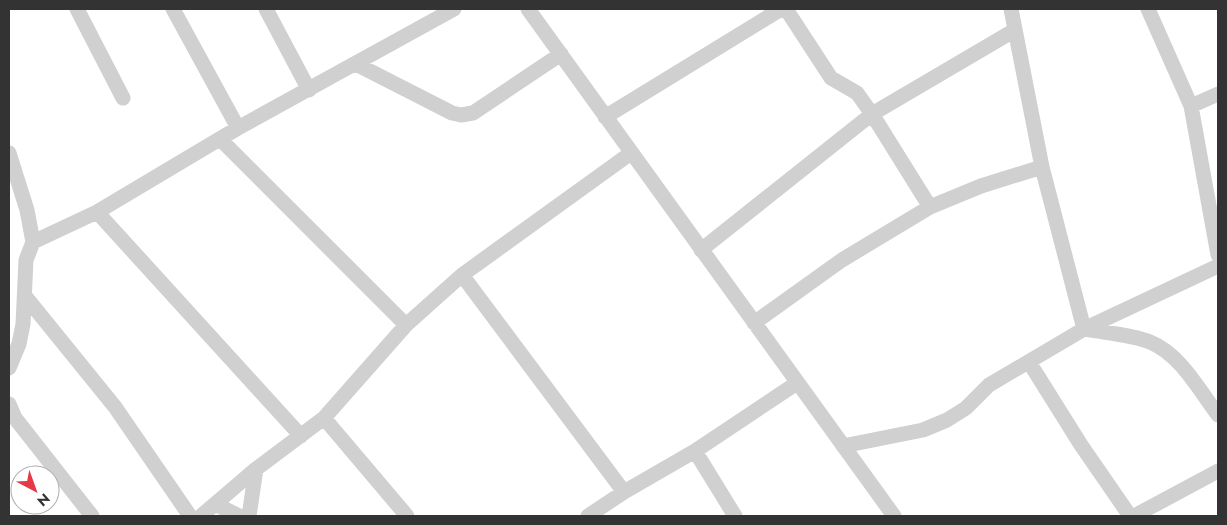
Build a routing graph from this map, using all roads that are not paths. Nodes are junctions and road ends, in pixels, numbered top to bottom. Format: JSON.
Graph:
{"nodes":[{"id":1,"x":77,"y":9,"type":"edge"},
{"id":2,"x":173,"y":9,"type":"edge"},
{"id":3,"x":266,"y":9,"type":"edge"},
{"id":4,"x":454,"y":9,"type":"edge"},
{"id":5,"x":528,"y":9,"type":"edge"},
{"id":6,"x":781,"y":9,"type":"edge"},
{"id":7,"x":786,"y":9,"type":"edge"},
{"id":8,"x":1011,"y":9,"type":"edge"},
{"id":9,"x":1148,"y":9,"type":"edge"},
{"id":10,"x":1015,"y":30,"type":"junction"},
{"id":11,"x":561,"y":54,"type":"junction"},
{"id":12,"x":356,"y":64,"type":"junction"},
{"id":13,"x":309,"y":90,"type":"junction"},
{"id":14,"x":1218,"y":94,"type":"edge"},
{"id":15,"x":123,"y":98,"type":"dead end"},
{"id":16,"x":1191,"y":106,"type":"junction"},
{"id":17,"x":872,"y":114,"type":"junction"},
{"id":18,"x":606,"y":117,"type":"junction"},
{"id":19,"x":238,"y":128,"type":"junction"},
{"id":20,"x":220,"y":139,"type":"junction"},
{"id":21,"x":9,"y":153,"type":"edge"},
{"id":22,"x":631,"y":153,"type":"junction"},
{"id":23,"x":1042,"y":167,"type":"junction"},
{"id":24,"x":930,"y":207,"type":"junction"},
{"id":25,"x":97,"y":212,"type":"junction"},
{"id":26,"x":33,"y":242,"type":"junction"},
{"id":27,"x":702,"y":250,"type":"junction"},
{"id":28,"x":1218,"y":256,"type":"edge"},
{"id":29,"x":1218,"y":266,"type":"edge"},
{"id":30,"x":462,"y":275,"type":"junction"},
{"id":31,"x":25,"y":296,"type":"junction"},
{"id":32,"x":754,"y":323,"type":"junction"},
{"id":33,"x":406,"y":325,"type":"junction"},
{"id":34,"x":1084,"y":329,"type":"junction"},
{"id":35,"x":1029,"y":362,"type":"junction"},
{"id":36,"x":9,"y":368,"type":"edge"},
{"id":37,"x":797,"y":383,"type":"junction"},
{"id":38,"x":9,"y":404,"type":"edge"},
{"id":39,"x":1218,"y":415,"type":"edge"},
{"id":40,"x":324,"y":418,"type":"junction"},
{"id":41,"x":301,"y":436,"type":"junction"},
{"id":42,"x":843,"y":446,"type":"junction"},
{"id":43,"x":695,"y":451,"type":"junction"},
{"id":44,"x":256,"y":469,"type":"junction"},
{"id":45,"x":1218,"y":471,"type":"edge"},
{"id":46,"x":624,"y":492,"type":"junction"},
{"id":47,"x":215,"y":504,"type":"junction"},
{"id":48,"x":92,"y":516,"type":"edge"},
{"id":49,"x":190,"y":516,"type":"edge"},
{"id":50,"x":201,"y":516,"type":"edge"},
{"id":51,"x":239,"y":516,"type":"edge"},
{"id":52,"x":249,"y":516,"type":"edge"},
{"id":53,"x":407,"y":516,"type":"edge"},
{"id":54,"x":588,"y":516,"type":"edge"},
{"id":55,"x":735,"y":516,"type":"edge"},
{"id":56,"x":894,"y":516,"type":"edge"},
{"id":57,"x":1132,"y":516,"type":"edge"}],
"edges":[{"from":1,"to":15,"type":"street"},
{"from":2,"to":19,"type":"street"},
{"from":3,"to":13,"type":"street"},
{"from":4,"to":12,"type":"street"},
{"from":5,"to":11,"type":"street"},
{"from":6,"to":18,"type":"street"},
{"from":7,"to":17,"type":"street"},
{"from":8,"to":10,"type":"street"},
{"from":9,"to":16,"type":"street"},
{"from":10,"to":17,"type":"street"},
{"from":10,"to":23,"type":"street"},
{"from":11,"to":12,"type":"street"},
{"from":11,"to":18,"type":"street"},
{"from":12,"to":13,"type":"street"},
{"from":13,"to":19,"type":"street"},
{"from":14,"to":16,"type":"street"},
{"from":16,"to":28,"type":"street"},
{"from":17,"to":24,"type":"street"},
{"from":17,"to":27,"type":"street"},
{"from":18,"to":22,"type":"street"},
{"from":19,"to":20,"type":"street"},
{"from":20,"to":25,"type":"street"},
{"from":20,"to":33,"type":"street"},
{"from":21,"to":26,"type":"street"},
{"from":22,"to":27,"type":"street"},
{"from":22,"to":30,"type":"street"},
{"from":23,"to":24,"type":"street"},
{"from":23,"to":34,"type":"street"},
{"from":24,"to":32,"type":"street"},
{"from":25,"to":26,"type":"street"},
{"from":25,"to":41,"type":"street"},
{"from":26,"to":31,"type":"street"},
{"from":27,"to":32,"type":"street"},
{"from":29,"to":34,"type":"street"},
{"from":30,"to":33,"type":"street"},
{"from":30,"to":46,"type":"street"},
{"from":31,"to":36,"type":"street"},
{"from":31,"to":49,"type":"street"},
{"from":32,"to":37,"type":"street"},
{"from":33,"to":40,"type":"street"},
{"from":34,"to":35,"type":"street"},
{"from":34,"to":39,"type":"street"},
{"from":35,"to":42,"type":"street"},
{"from":35,"to":57,"type":"street"},
{"from":37,"to":42,"type":"street"},
{"from":37,"to":43,"type":"street"},
{"from":38,"to":48,"type":"street"},
{"from":40,"to":41,"type":"street"},
{"from":40,"to":53,"type":"street"},
{"from":41,"to":44,"type":"street"},
{"from":42,"to":56,"type":"street"},
{"from":43,"to":46,"type":"street"},
{"from":43,"to":55,"type":"street"},
{"from":44,"to":47,"type":"street"},
{"from":44,"to":52,"type":"street"},
{"from":45,"to":57,"type":"street"},
{"from":46,"to":54,"type":"street"},
{"from":47,"to":50,"type":"street"},
{"from":47,"to":51,"type":"street"}]}
